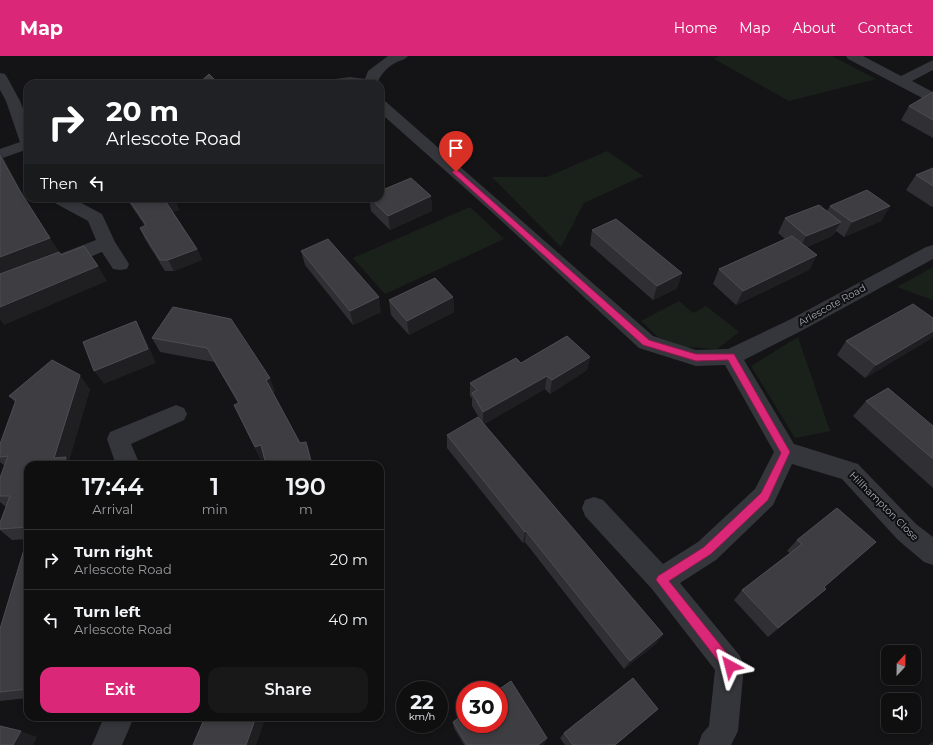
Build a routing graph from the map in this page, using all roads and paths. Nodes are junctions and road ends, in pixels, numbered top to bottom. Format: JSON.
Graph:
{"nodes":[{"id":1,"x":401,"y":56,"type":"edge"},
{"id":2,"x":853,"y":56,"type":"edge"},
{"id":3,"x":933,"y":64,"type":"edge"},
{"id":4,"x":0,"y":77,"type":"edge"},
{"id":5,"x":371,"y":80,"type":"edge"},
{"id":6,"x":902,"y":81,"type":"junction"},
{"id":7,"x":933,"y":98,"type":"edge"},
{"id":8,"x":384,"y":108,"type":"edge"},
{"id":9,"x":24,"y":132,"type":"edge"},
{"id":10,"x":24,"y":145,"type":"edge"},
{"id":11,"x":0,"y":154,"type":"edge"},
{"id":12,"x":66,"y":202,"type":"edge"},
{"id":13,"x":106,"y":243,"type":"junction"},
{"id":14,"x":933,"y":251,"type":"edge"},
{"id":15,"x":120,"y":264,"type":"dead end"},
{"id":16,"x":42,"y":269,"type":"edge"},
{"id":17,"x":731,"y":357,"type":"junction"},
{"id":18,"x":176,"y":414,"type":"dead end"},
{"id":19,"x":786,"y":452,"type":"junction"},
{"id":20,"x":126,"y":461,"type":"edge"},
{"id":21,"x":594,"y":508,"type":"dead end"},
{"id":22,"x":933,"y":553,"type":"edge"},
{"id":23,"x":662,"y":580,"type":"junction"},
{"id":24,"x":117,"y":721,"type":"edge"},
{"id":25,"x":107,"y":745,"type":"edge"},
{"id":26,"x":713,"y":745,"type":"edge"}],
"edges":[{"from":1,"to":5,"type":"street"},
{"from":2,"to":6,"type":"street"},
{"from":3,"to":6,"type":"street"},
{"from":4,"to":9,"type":"street"},
{"from":6,"to":7,"type":"street"},
{"from":8,"to":17,"type":"street","name":"Arlescote Road"},
{"from":10,"to":11,"type":"street"},
{"from":12,"to":13,"type":"street"},
{"from":13,"to":15,"type":"street"},
{"from":13,"to":16,"type":"street"},
{"from":14,"to":17,"type":"street","name":"Arlescote Road"},
{"from":17,"to":19,"type":"street"},
{"from":18,"to":20,"type":"street"},
{"from":19,"to":22,"type":"street","name":"Hillhampton Close"},
{"from":19,"to":23,"type":"street"},
{"from":21,"to":23,"type":"street"},
{"from":23,"to":26,"type":"street"},
{"from":24,"to":25,"type":"street"}]}
